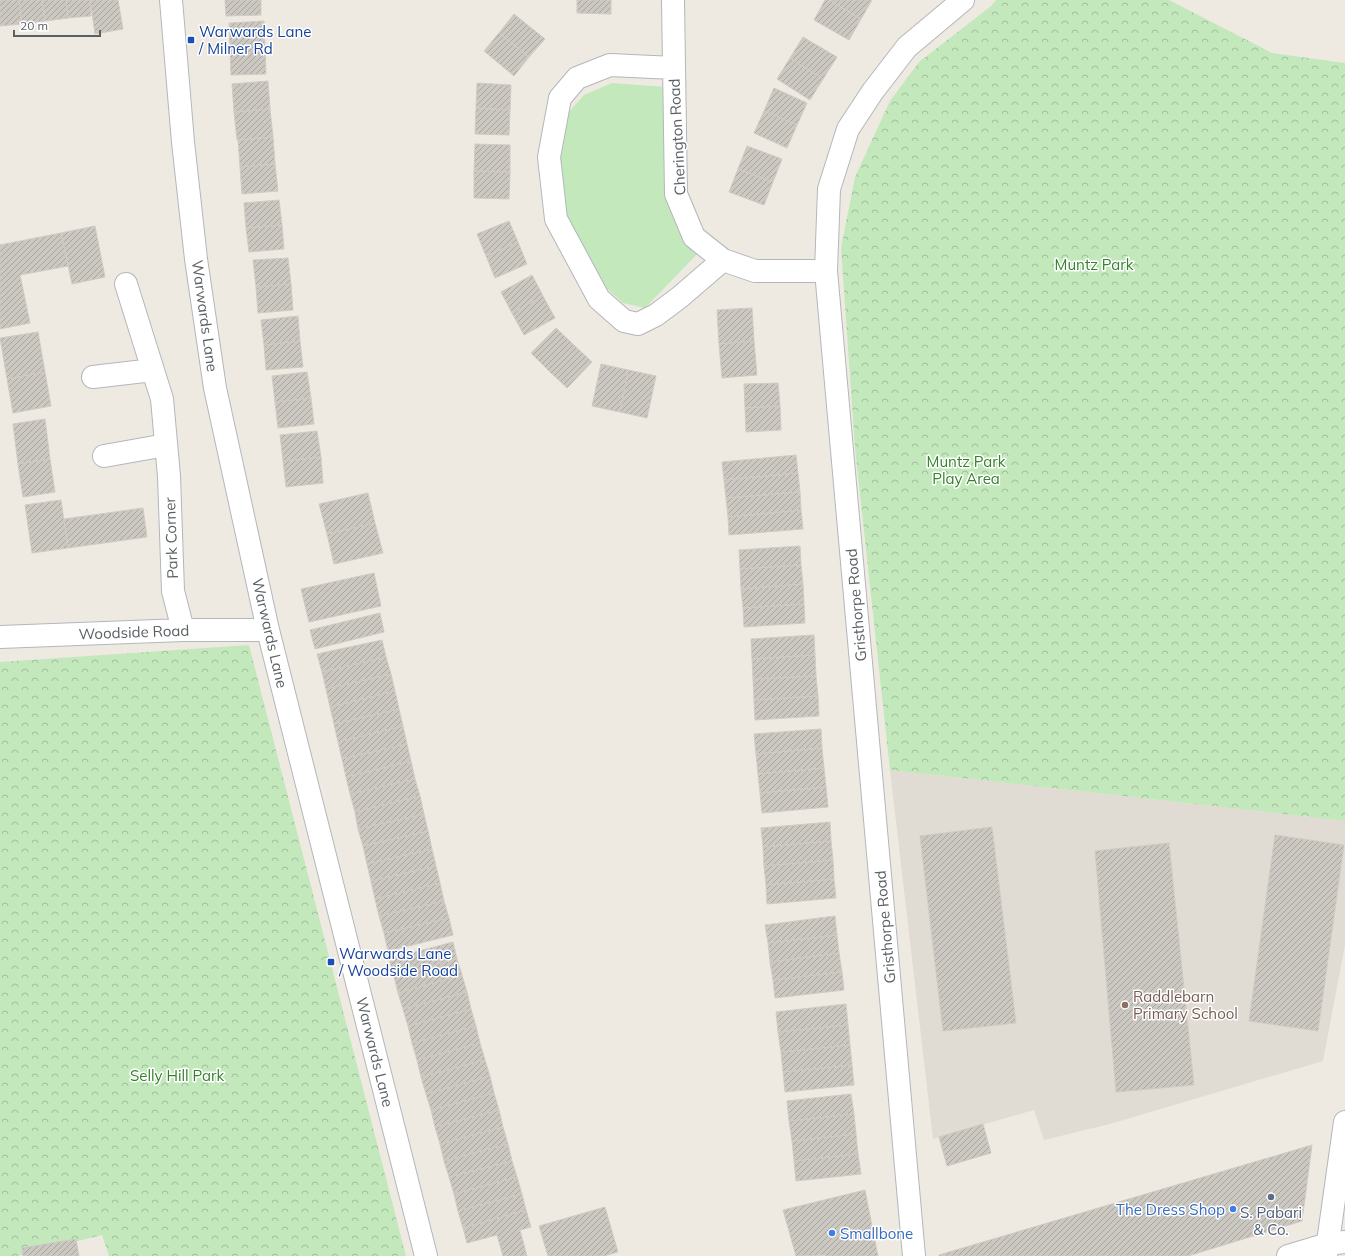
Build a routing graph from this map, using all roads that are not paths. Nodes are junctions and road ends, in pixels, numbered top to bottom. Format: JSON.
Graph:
{"nodes":[{"id":1,"x":171,"y":0,"type":"edge"},
{"id":2,"x":673,"y":0,"type":"edge"},
{"id":3,"x":963,"y":0,"type":"edge"},
{"id":4,"x":674,"y":68,"type":"junction"},
{"id":5,"x":722,"y":260,"type":"junction"},
{"id":6,"x":826,"y":271,"type":"junction"},
{"id":7,"x":126,"y":284,"type":"dead end"},
{"id":8,"x":153,"y":370,"type":"junction"},
{"id":9,"x":93,"y":377,"type":"dead end"},
{"id":10,"x":166,"y":445,"type":"junction"},
{"id":11,"x":104,"y":456,"type":"dead end"},
{"id":12,"x":183,"y":630,"type":"junction"},
{"id":13,"x":268,"y":630,"type":"junction"},
{"id":14,"x":0,"y":636,"type":"edge"},
{"id":15,"x":1345,"y":1122,"type":"edge"},
{"id":16,"x":1333,"y":1247,"type":"edge"},
{"id":17,"x":426,"y":1256,"type":"edge"},
{"id":18,"x":914,"y":1256,"type":"edge"},
{"id":19,"x":1288,"y":1256,"type":"edge"}],
"edges":[{"from":1,"to":13,"type":"street","name":"Warwards Lane"},
{"from":2,"to":4,"type":"street","name":"Cherington Road"},
{"from":3,"to":6,"type":"street","name":"Gristhorpe Road"},
{"from":4,"to":5,"type":"street","name":"Cherington Road"},
{"from":4,"to":5,"type":"street","name":"Cherington Road"},
{"from":5,"to":6,"type":"street","name":"Cherington Road"},
{"from":6,"to":18,"type":"street","name":"Gristhorpe Road"},
{"from":7,"to":8,"type":"street","name":"Park Corner"},
{"from":8,"to":9,"type":"street"},
{"from":8,"to":10,"type":"street","name":"Park Corner"},
{"from":10,"to":11,"type":"street"},
{"from":10,"to":12,"type":"street","name":"Park Corner"},
{"from":12,"to":13,"type":"street","name":"Woodside Road"},
{"from":12,"to":14,"type":"street","name":"Woodside Road"},
{"from":13,"to":17,"type":"street","name":"Warwards Lane"},
{"from":15,"to":16,"type":"street"},
{"from":16,"to":19,"type":"street"}]}
